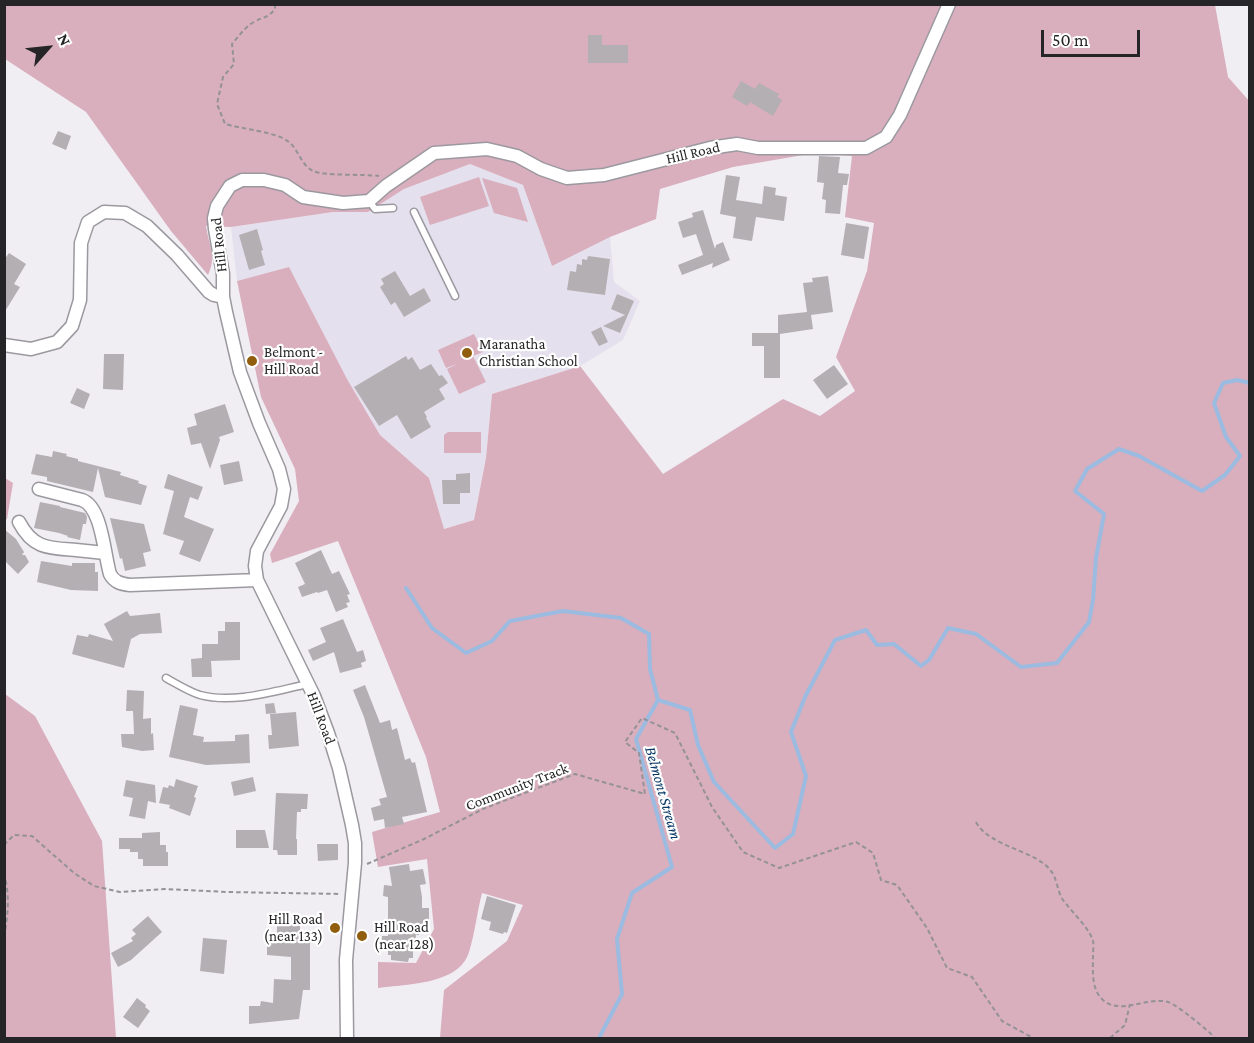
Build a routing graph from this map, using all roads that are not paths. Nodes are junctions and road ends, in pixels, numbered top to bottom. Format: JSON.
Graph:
{"nodes":[{"id":1,"x":949,"y":4,"type":"edge"},
{"id":2,"x":369,"y":201,"type":"junction"},
{"id":3,"x":393,"y":207,"type":"dead end"},
{"id":4,"x":414,"y":212,"type":"dead end"},
{"id":5,"x":455,"y":296,"type":"dead end"},
{"id":6,"x":223,"y":297,"type":"junction"},
{"id":7,"x":4,"y":345,"type":"edge"},
{"id":8,"x":39,"y":489,"type":"dead end"},
{"id":9,"x":108,"y":506,"type":"dead end"},
{"id":10,"x":94,"y":509,"type":"junction"},
{"id":11,"x":19,"y":522,"type":"dead end"},
{"id":12,"x":105,"y":553,"type":"junction"},
{"id":13,"x":257,"y":580,"type":"junction"},
{"id":14,"x":166,"y":678,"type":"dead end"},
{"id":15,"x":308,"y":684,"type":"junction"},
{"id":16,"x":347,"y":1038,"type":"edge"}],
"edges":[{"from":1,"to":2,"type":"street","name":"Hill Road"},
{"from":2,"to":3,"type":"lane"},
{"from":2,"to":6,"type":"street","name":"Hill Road"},
{"from":4,"to":5,"type":"lane"},
{"from":6,"to":7,"type":"street"},
{"from":6,"to":13,"type":"street","name":"Hill Road"},
{"from":8,"to":10,"type":"street"},
{"from":9,"to":10,"type":"street"},
{"from":10,"to":12,"type":"street"},
{"from":11,"to":12,"type":"street"},
{"from":12,"to":13,"type":"street"},
{"from":13,"to":15,"type":"street","name":"Hill Road"},
{"from":14,"to":15,"type":"lane"},
{"from":15,"to":16,"type":"street","name":"Hill Road"}]}
